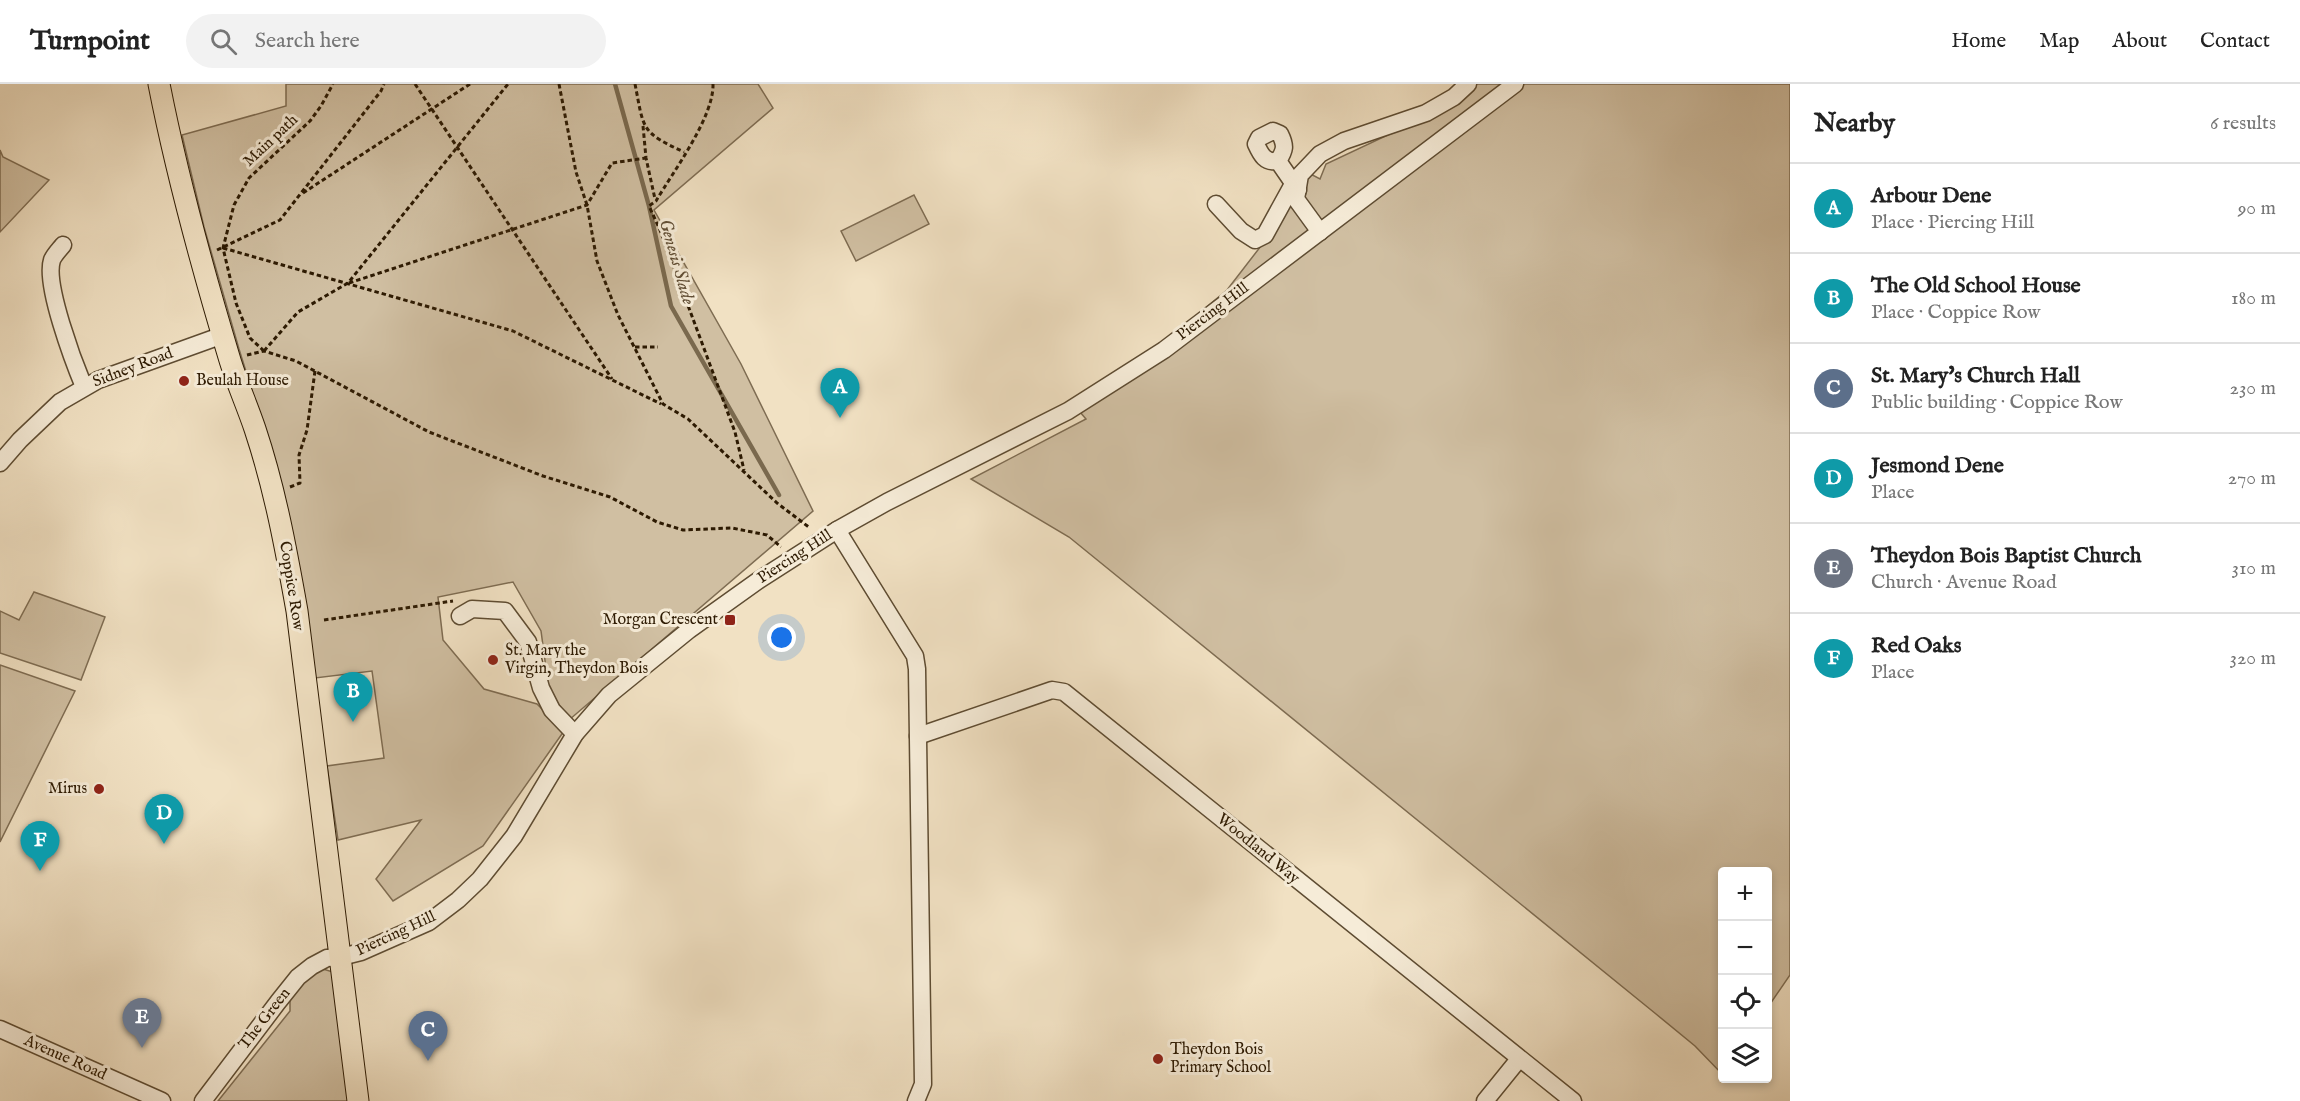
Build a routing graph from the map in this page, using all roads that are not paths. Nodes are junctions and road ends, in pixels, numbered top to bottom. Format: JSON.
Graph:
{"nodes":[{"id":1,"x":159,"y":84,"type":"edge"},
{"id":2,"x":1468,"y":84,"type":"edge"},
{"id":3,"x":1515,"y":84,"type":"edge"},
{"id":4,"x":1278,"y":161,"type":"dead end"},
{"id":5,"x":1295,"y":187,"type":"junction"},
{"id":6,"x":1216,"y":204,"type":"dead end"},
{"id":7,"x":1320,"y":232,"type":"junction"},
{"id":8,"x":63,"y":245,"type":"dead end"},
{"id":9,"x":222,"y":335,"type":"junction"},
{"id":10,"x":84,"y":387,"type":"junction"},
{"id":11,"x":0,"y":463,"type":"edge"},
{"id":12,"x":837,"y":531,"type":"junction"},
{"id":13,"x":461,"y":608,"type":"road end"},
{"id":14,"x":575,"y":735,"type":"junction"},
{"id":15,"x":918,"y":736,"type":"junction"},
{"id":16,"x":340,"y":957,"type":"junction"},
{"id":17,"x":0,"y":1029,"type":"edge"},
{"id":18,"x":1520,"y":1059,"type":"junction"},
{"id":19,"x":162,"y":1101,"type":"edge"},
{"id":20,"x":203,"y":1101,"type":"edge"},
{"id":21,"x":358,"y":1101,"type":"edge"},
{"id":22,"x":916,"y":1101,"type":"edge"},
{"id":23,"x":1485,"y":1101,"type":"edge"},
{"id":24,"x":1573,"y":1101,"type":"edge"}],
"edges":[{"from":1,"to":9,"type":"main road","name":"Coppice Row"},
{"from":2,"to":5,"type":"street"},
{"from":3,"to":7,"type":"street","name":"Piercing Hill"},
{"from":4,"to":5,"type":"street"},
{"from":5,"to":6,"type":"street"},
{"from":5,"to":7,"type":"street"},
{"from":7,"to":12,"type":"street","name":"Piercing Hill"},
{"from":8,"to":10,"type":"street"},
{"from":9,"to":10,"type":"street","name":"Sidney Road"},
{"from":9,"to":16,"type":"main road","name":"Coppice Row"},
{"from":10,"to":11,"type":"street","name":"Sidney Road"},
{"from":12,"to":14,"type":"street","name":"Piercing Hill"},
{"from":12,"to":15,"type":"street"},
{"from":13,"to":14,"type":"street"},
{"from":14,"to":16,"type":"street","name":"Piercing Hill"},
{"from":15,"to":18,"type":"street","name":"Woodland Way"},
{"from":15,"to":22,"type":"street"},
{"from":16,"to":20,"type":"street","name":"The Green"},
{"from":16,"to":21,"type":"main road","name":"Coppice Row"},
{"from":17,"to":19,"type":"street","name":"Avenue Road"},
{"from":18,"to":23,"type":"street"},
{"from":18,"to":24,"type":"street","name":"Woodland Way"}]}
